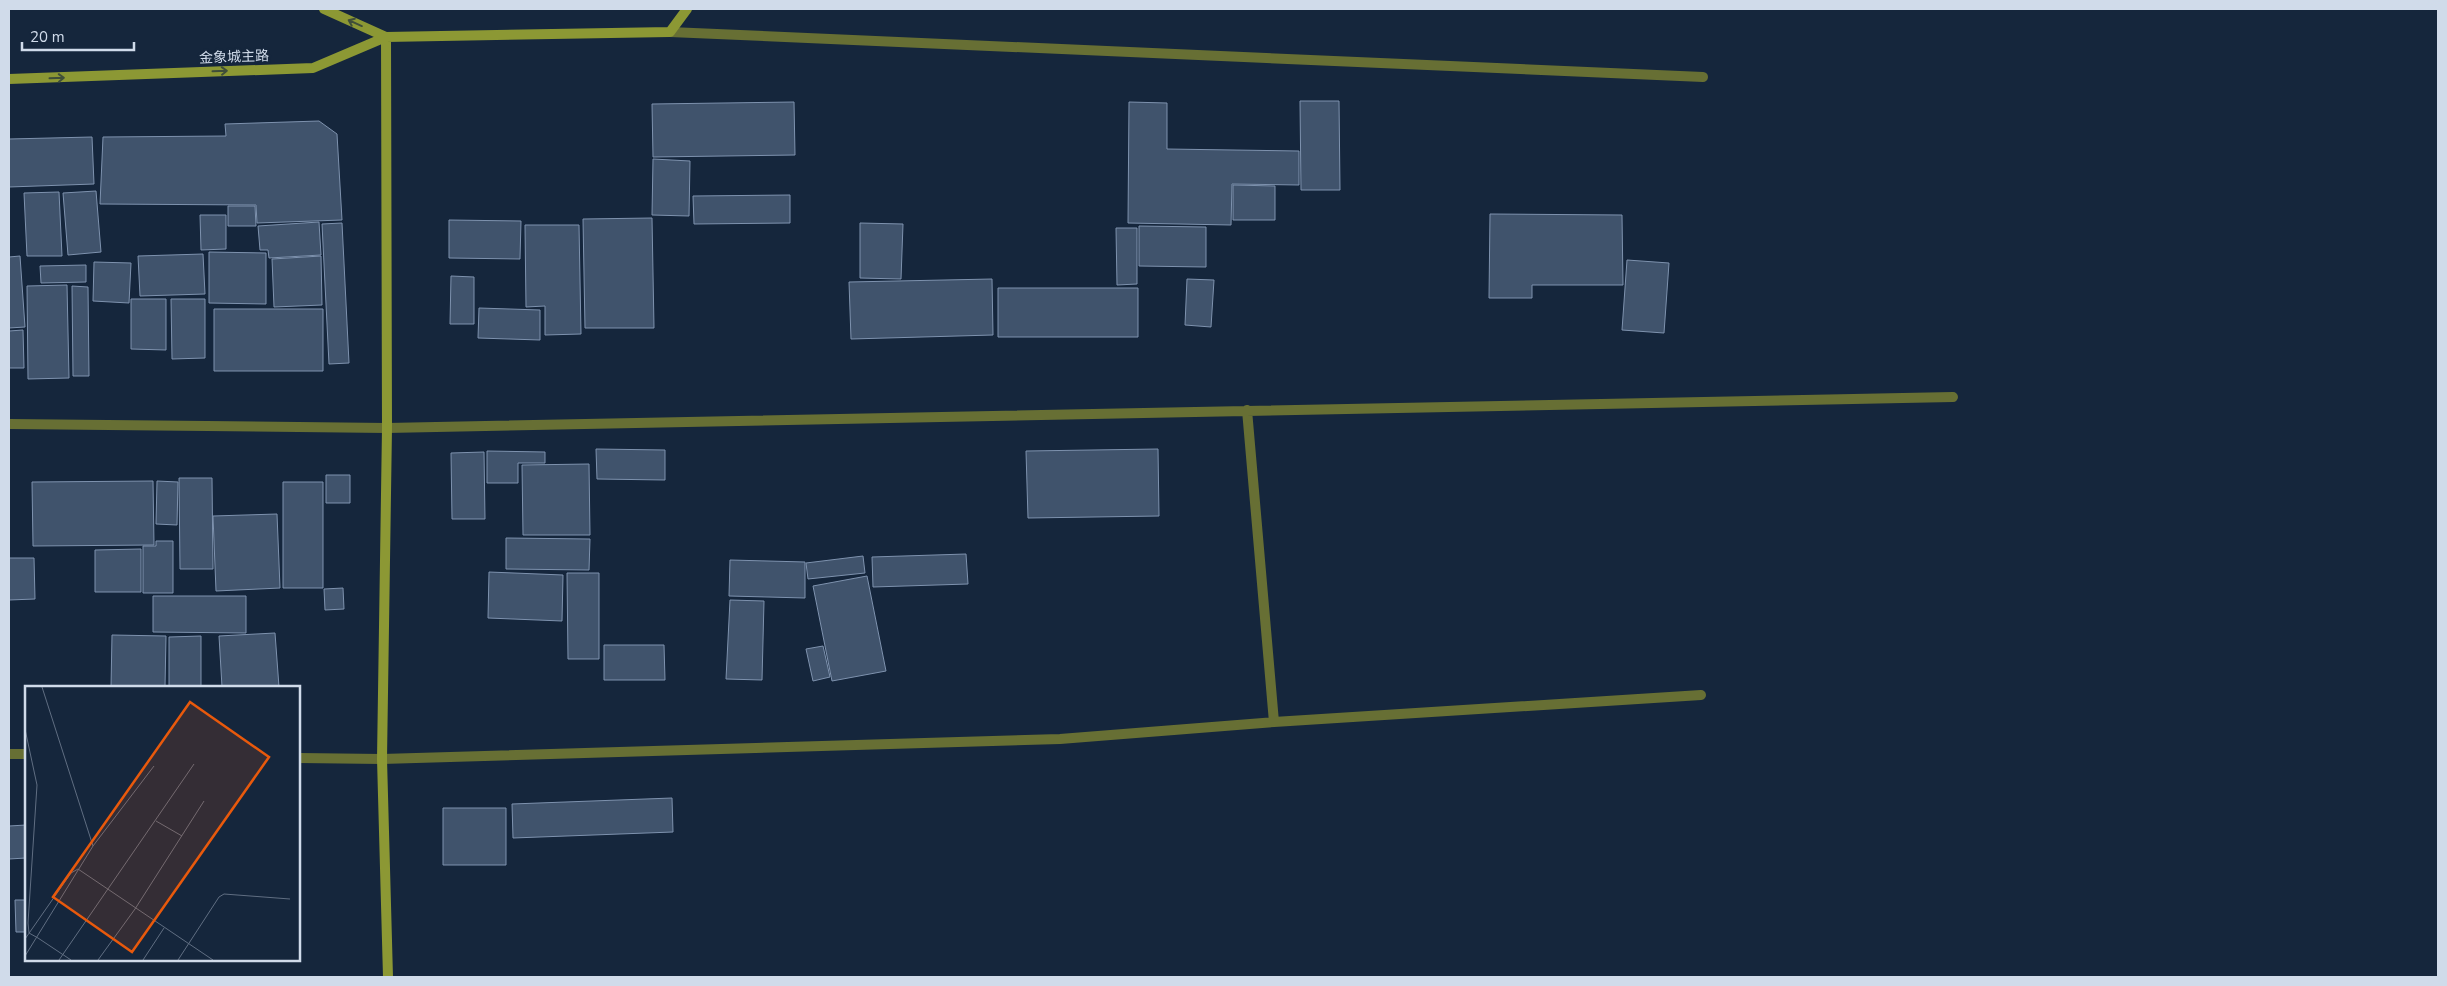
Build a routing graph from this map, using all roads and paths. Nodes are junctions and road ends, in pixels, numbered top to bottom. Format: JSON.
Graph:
{"nodes":[{"id":1,"x":324,"y":9,"type":"edge"},
{"id":2,"x":687,"y":9,"type":"edge"},
{"id":3,"x":670,"y":32,"type":"junction"},
{"id":4,"x":386,"y":37,"type":"junction"},
{"id":5,"x":1703,"y":77,"type":"dead end"},
{"id":6,"x":9,"y":79,"type":"edge"},
{"id":7,"x":1952,"y":397,"type":"dead end"},
{"id":8,"x":1247,"y":410,"type":"junction"},
{"id":9,"x":9,"y":424,"type":"edge"},
{"id":10,"x":387,"y":428,"type":"junction"},
{"id":11,"x":1701,"y":695,"type":"dead end"},
{"id":12,"x":1274,"y":722,"type":"junction"},
{"id":13,"x":9,"y":754,"type":"edge"},
{"id":14,"x":25,"y":754,"type":"edge"},
{"id":15,"x":300,"y":758,"type":"edge"},
{"id":16,"x":382,"y":759,"type":"junction"},
{"id":17,"x":388,"y":977,"type":"edge"}],
"edges":[{"from":4,"to":1,"type":"main road","one_way":true},
{"from":2,"to":3,"type":"main road"},
{"from":3,"to":4,"type":"main road"},
{"from":3,"to":5,"type":"street"},
{"from":6,"to":4,"type":"main road","name":"金象城主路","one_way":true},
{"from":4,"to":10,"type":"main road"},
{"from":7,"to":8,"type":"street"},
{"from":8,"to":10,"type":"street"},
{"from":8,"to":12,"type":"street"},
{"from":9,"to":10,"type":"street"},
{"from":10,"to":16,"type":"main road"},
{"from":11,"to":12,"type":"street"},
{"from":12,"to":16,"type":"street"},
{"from":13,"to":14,"type":"street"},
{"from":15,"to":16,"type":"street"},
{"from":16,"to":17,"type":"main road"}]}
